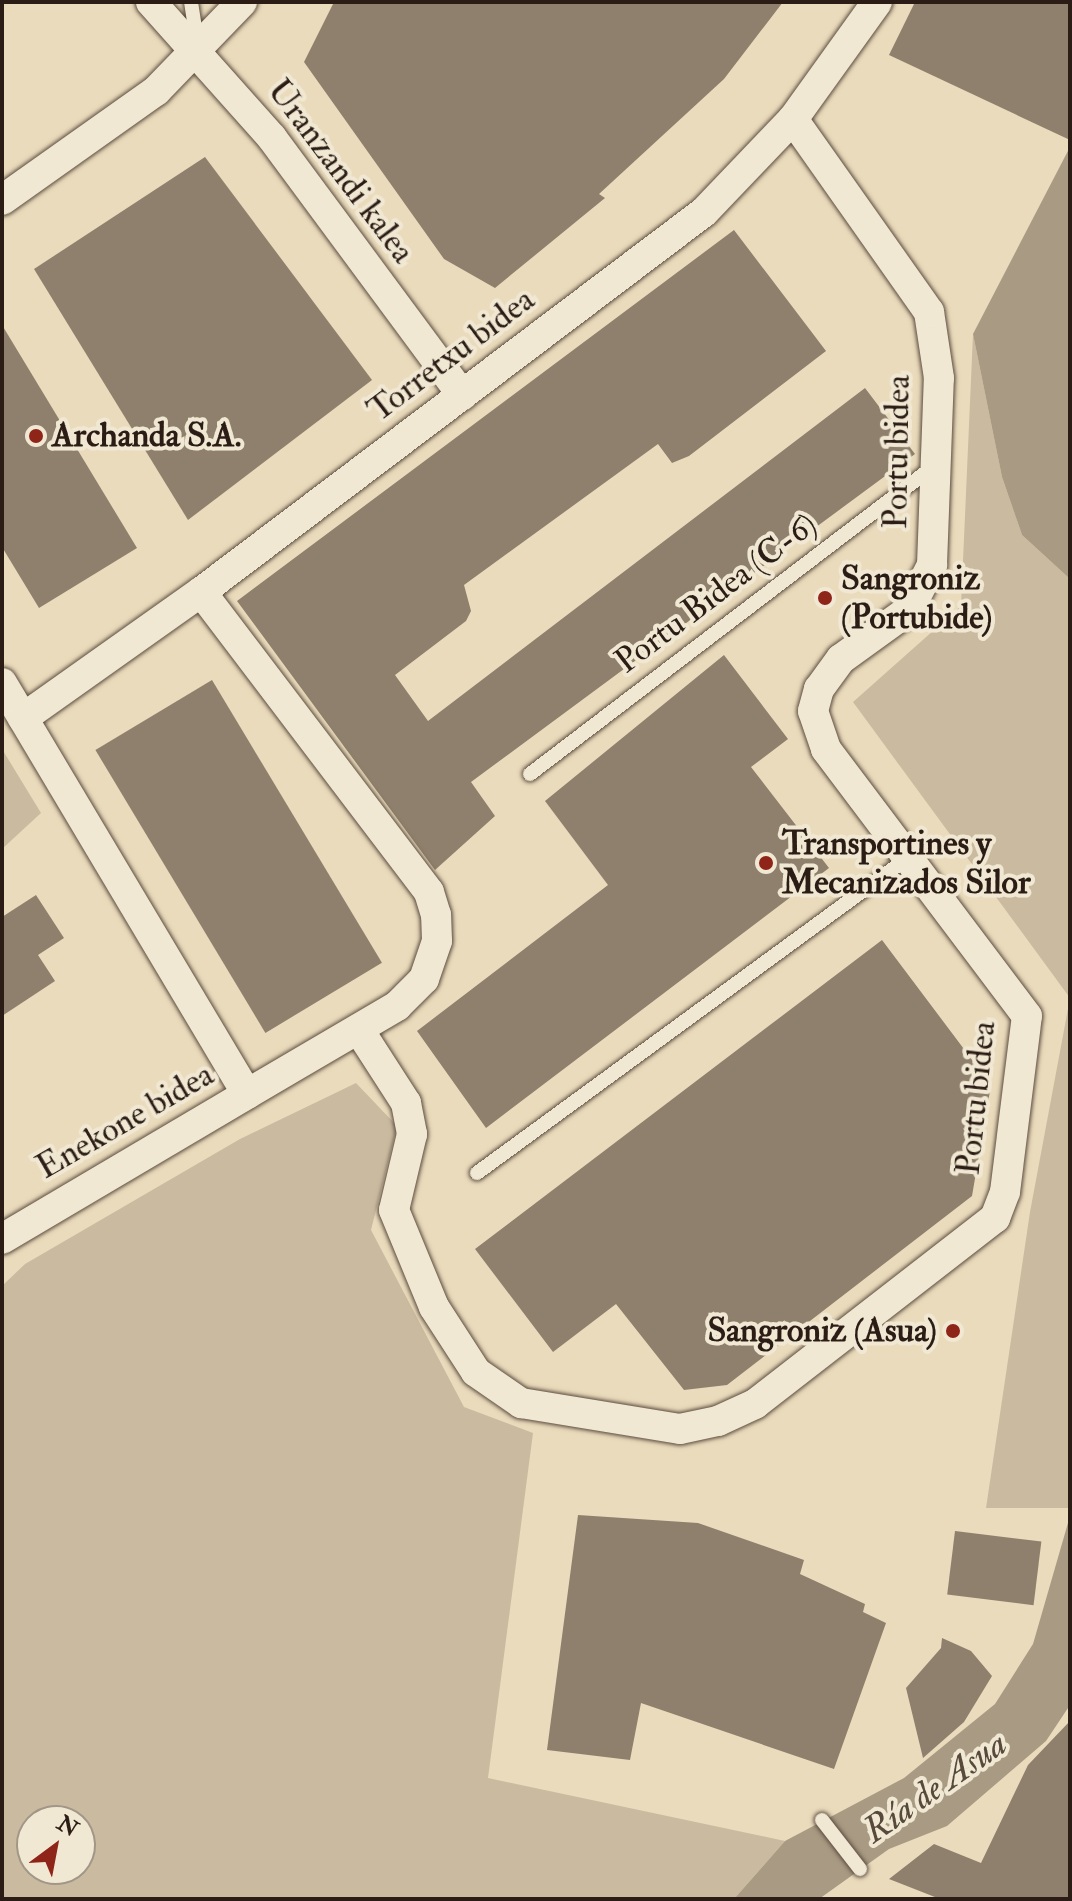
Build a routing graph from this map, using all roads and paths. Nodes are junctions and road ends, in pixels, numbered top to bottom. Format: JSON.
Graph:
{"nodes":[{"id":1,"x":151,"y":2,"type":"edge"},
{"id":2,"x":191,"y":2,"type":"edge"},
{"id":3,"x":242,"y":2,"type":"edge"},
{"id":4,"x":877,"y":2,"type":"edge"},
{"id":5,"x":199,"y":51,"type":"junction"},
{"id":6,"x":793,"y":119,"type":"junction"},
{"id":7,"x":2,"y":200,"type":"edge"},
{"id":8,"x":462,"y":395,"type":"junction"},
{"id":9,"x":940,"y":462,"type":"junction"},
{"id":10,"x":201,"y":592,"type":"junction"},
{"id":11,"x":2,"y":683,"type":"edge"},
{"id":12,"x":23,"y":718,"type":"junction"},
{"id":13,"x":530,"y":774,"type":"dead end"},
{"id":14,"x":909,"y":857,"type":"junction"},
{"id":15,"x":359,"y":1030,"type":"junction"},
{"id":16,"x":247,"y":1094,"type":"junction"},
{"id":17,"x":477,"y":1173,"type":"dead end"},
{"id":18,"x":2,"y":1239,"type":"edge"},
{"id":19,"x":822,"y":1820,"type":"dead end"},
{"id":20,"x":860,"y":1869,"type":"dead end"}],
"edges":[{"from":1,"to":5,"type":"street","name":"Uranzandi kalea"},
{"from":2,"to":5,"type":"lane"},
{"from":3,"to":5,"type":"street"},
{"from":4,"to":6,"type":"street","name":"Torretxu bidea"},
{"from":5,"to":7,"type":"street"},
{"from":5,"to":8,"type":"street","name":"Uranzandi kalea"},
{"from":6,"to":8,"type":"street","name":"Torretxu bidea"},
{"from":6,"to":9,"type":"street","name":"Portu bidea"},
{"from":8,"to":10,"type":"street","name":"Torretxu bidea"},
{"from":9,"to":13,"type":"lane","name":"Portu Bidea (C-6)"},
{"from":9,"to":14,"type":"street","name":"Portu bidea"},
{"from":10,"to":12,"type":"street","name":"Torretxu bidea"},
{"from":10,"to":15,"type":"street","name":"Enekone bidea"},
{"from":11,"to":12,"type":"street"},
{"from":12,"to":16,"type":"street"},
{"from":14,"to":15,"type":"street","name":"Portu bidea"},
{"from":14,"to":17,"type":"lane"},
{"from":15,"to":16,"type":"street","name":"Enekone bidea"},
{"from":16,"to":18,"type":"street","name":"Enekone bidea"},
{"from":19,"to":20,"type":"lane"}]}
